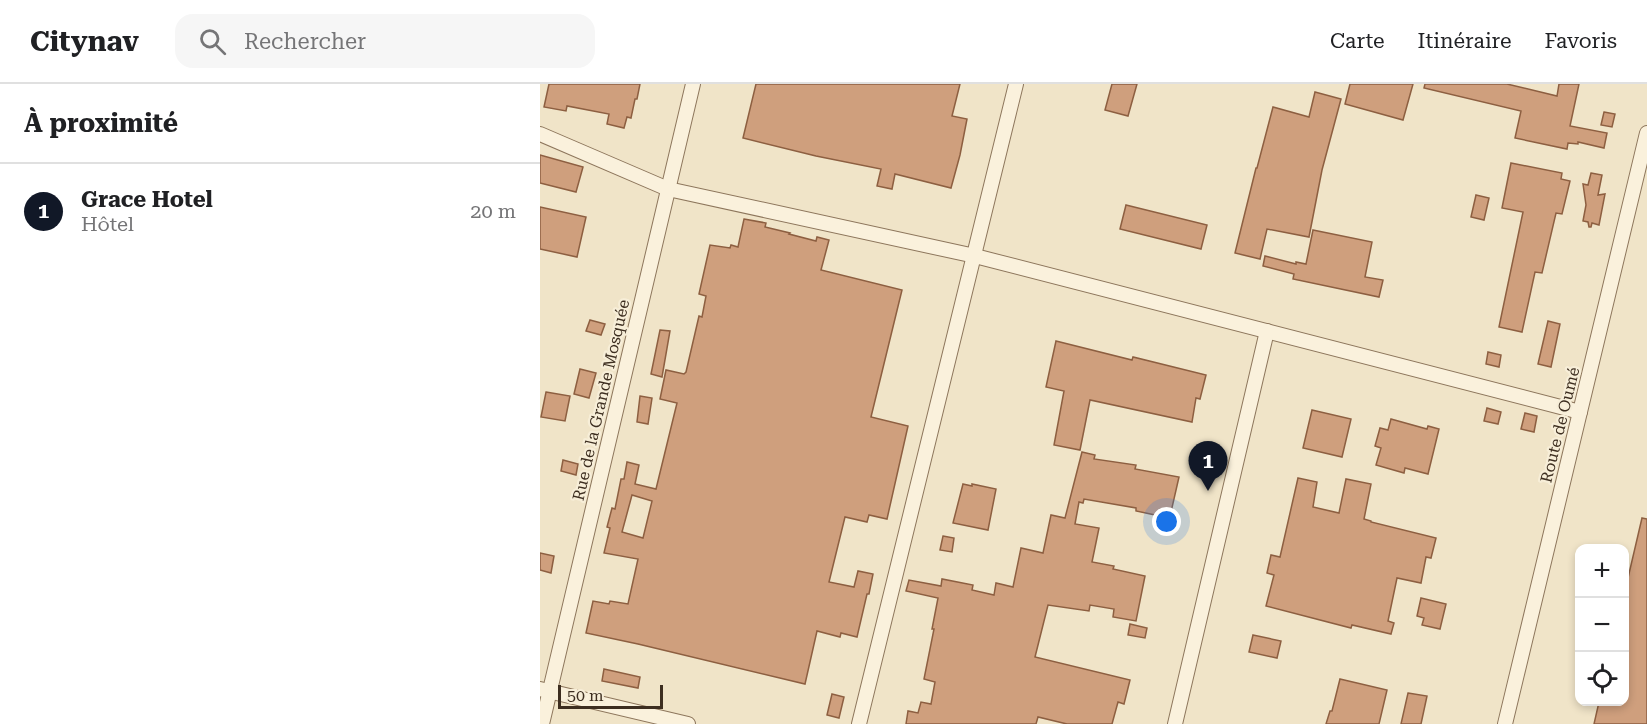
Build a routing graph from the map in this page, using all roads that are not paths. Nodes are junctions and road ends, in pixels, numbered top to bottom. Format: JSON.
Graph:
{"nodes":[{"id":1,"x":693,"y":84,"type":"edge"},
{"id":2,"x":1016,"y":84,"type":"edge"},
{"id":3,"x":1647,"y":133,"type":"edge"},
{"id":4,"x":540,"y":134,"type":"edge"},
{"id":5,"x":668,"y":189,"type":"junction"},
{"id":6,"x":975,"y":256,"type":"junction"},
{"id":7,"x":1267,"y":331,"type":"junction"},
{"id":8,"x":1580,"y":412,"type":"junction"},
{"id":9,"x":545,"y":690,"type":"edge"},
{"id":10,"x":542,"y":724,"type":"edge"},
{"id":11,"x":688,"y":724,"type":"edge"},
{"id":12,"x":859,"y":724,"type":"edge"},
{"id":13,"x":1175,"y":724,"type":"edge"},
{"id":14,"x":1505,"y":724,"type":"edge"}],
"edges":[{"from":1,"to":5,"type":"street","name":"Rue de la Grande Mosquée"},
{"from":2,"to":6,"type":"street"},
{"from":3,"to":8,"type":"street","name":"Route de Oumé"},
{"from":4,"to":5,"type":"street"},
{"from":5,"to":6,"type":"street"},
{"from":5,"to":9,"type":"street","name":"Rue de la Grande Mosquée"},
{"from":6,"to":7,"type":"street"},
{"from":6,"to":12,"type":"street"},
{"from":7,"to":8,"type":"street"},
{"from":7,"to":13,"type":"street"},
{"from":8,"to":14,"type":"street","name":"Route de Oumé"},
{"from":9,"to":10,"type":"street","name":"Rue de la Grande Mosquée"},
{"from":9,"to":11,"type":"street"}]}
